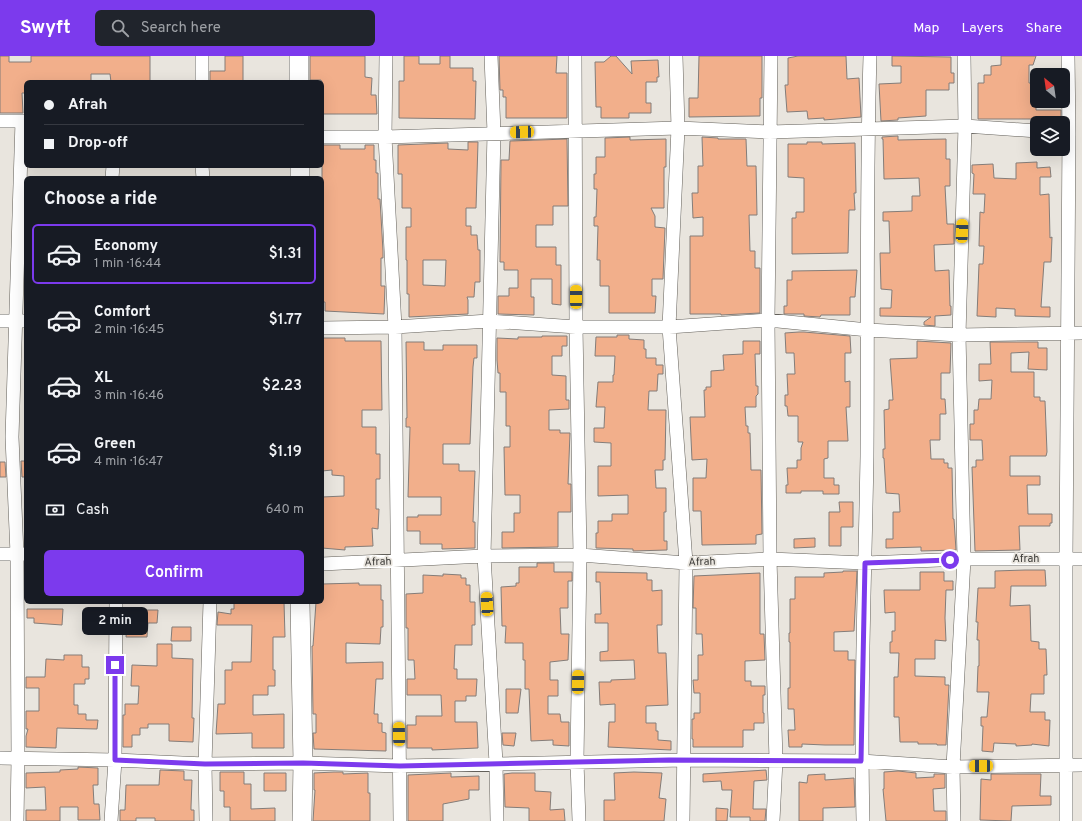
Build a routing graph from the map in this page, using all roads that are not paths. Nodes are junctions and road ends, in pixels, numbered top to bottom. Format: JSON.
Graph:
{"nodes":[{"id":1,"x":202,"y":56,"type":"edge"},
{"id":2,"x":300,"y":56,"type":"edge"},
{"id":3,"x":386,"y":56,"type":"edge"},
{"id":4,"x":491,"y":56,"type":"edge"},
{"id":5,"x":575,"y":56,"type":"edge"},
{"id":6,"x":676,"y":56,"type":"edge"},
{"id":7,"x":771,"y":56,"type":"edge"},
{"id":8,"x":870,"y":56,"type":"edge"},
{"id":9,"x":964,"y":56,"type":"edge"},
{"id":10,"x":1068,"y":56,"type":"edge"},
{"id":11,"x":202,"y":80,"type":"edge"},
{"id":12,"x":300,"y":80,"type":"edge"},
{"id":13,"x":0,"y":121,"type":"edge"},
{"id":14,"x":24,"y":121,"type":"edge"},
{"id":15,"x":965,"y":126,"type":"junction"},
{"id":16,"x":678,"y":128,"type":"junction"},
{"id":17,"x":868,"y":129,"type":"junction"},
{"id":18,"x":576,"y":130,"type":"junction"},
{"id":19,"x":1030,"y":131,"type":"edge"},
{"id":20,"x":770,"y":132,"type":"junction"},
{"id":21,"x":494,"y":133,"type":"junction"},
{"id":22,"x":1071,"y":133,"type":"edge"},
{"id":23,"x":324,"y":137,"type":"edge"},
{"id":24,"x":385,"y":137,"type":"junction"},
{"id":25,"x":768,"y":320,"type":"junction"},
{"id":26,"x":0,"y":321,"type":"edge"},
{"id":27,"x":21,"y":321,"type":"edge"},
{"id":28,"x":489,"y":321,"type":"junction"},
{"id":29,"x":395,"y":327,"type":"junction"},
{"id":30,"x":576,"y":327,"type":"junction"},
{"id":31,"x":669,"y":327,"type":"junction"},
{"id":32,"x":324,"y":328,"type":"edge"},
{"id":33,"x":868,"y":330,"type":"junction"},
{"id":34,"x":1068,"y":333,"type":"junction"},
{"id":35,"x":1082,"y":333,"type":"edge"},
{"id":36,"x":959,"y":335,"type":"junction"},
{"id":37,"x":0,"y":554,"type":"edge"},
{"id":38,"x":21,"y":554,"type":"edge"},
{"id":39,"x":580,"y":555,"type":"junction"},
{"id":40,"x":484,"y":556,"type":"junction"},
{"id":41,"x":770,"y":559,"type":"junction"},
{"id":42,"x":964,"y":559,"type":"junction"},
{"id":43,"x":1066,"y":559,"type":"junction"},
{"id":44,"x":1082,"y":559,"type":"edge"},
{"id":45,"x":397,"y":561,"type":"junction"},
{"id":46,"x":686,"y":563,"type":"junction"},
{"id":47,"x":865,"y":563,"type":"junction"},
{"id":48,"x":324,"y":564,"type":"edge"},
{"id":49,"x":116,"y":604,"type":"edge"},
{"id":50,"x":210,"y":604,"type":"edge"},
{"id":51,"x":300,"y":604,"type":"edge"},
{"id":52,"x":0,"y":758,"type":"edge"},
{"id":53,"x":18,"y":759,"type":"junction"},
{"id":54,"x":115,"y":760,"type":"junction"},
{"id":55,"x":684,"y":760,"type":"junction"},
{"id":56,"x":776,"y":760,"type":"junction"},
{"id":57,"x":577,"y":761,"type":"junction"},
{"id":58,"x":861,"y":761,"type":"junction"},
{"id":59,"x":303,"y":763,"type":"junction"},
{"id":60,"x":496,"y":763,"type":"junction"},
{"id":61,"x":205,"y":764,"type":"junction"},
{"id":62,"x":1066,"y":765,"type":"junction"},
{"id":63,"x":1082,"y":765,"type":"edge"},
{"id":64,"x":400,"y":766,"type":"junction"},
{"id":65,"x":953,"y":767,"type":"junction"},
{"id":66,"x":16,"y":821,"type":"edge"},
{"id":67,"x":110,"y":821,"type":"edge"},
{"id":68,"x":206,"y":821,"type":"edge"},
{"id":69,"x":302,"y":821,"type":"edge"},
{"id":70,"x":400,"y":821,"type":"edge"},
{"id":71,"x":497,"y":821,"type":"edge"},
{"id":72,"x":579,"y":821,"type":"edge"},
{"id":73,"x":683,"y":821,"type":"edge"},
{"id":74,"x":773,"y":821,"type":"edge"},
{"id":75,"x":863,"y":821,"type":"edge"},
{"id":76,"x":954,"y":821,"type":"edge"},
{"id":77,"x":1066,"y":821,"type":"edge"}],
"edges":[{"from":1,"to":11,"type":"street"},
{"from":2,"to":12,"type":"street"},
{"from":3,"to":24,"type":"street"},
{"from":4,"to":21,"type":"street"},
{"from":5,"to":18,"type":"street"},
{"from":6,"to":16,"type":"street"},
{"from":7,"to":20,"type":"street"},
{"from":8,"to":17,"type":"street"},
{"from":9,"to":15,"type":"street"},
{"from":10,"to":22,"type":"street"},
{"from":13,"to":14,"type":"street"},
{"from":14,"to":27,"type":"street"},
{"from":15,"to":17,"type":"street"},
{"from":15,"to":19,"type":"street"},
{"from":15,"to":36,"type":"street"},
{"from":16,"to":18,"type":"street"},
{"from":16,"to":20,"type":"street"},
{"from":16,"to":31,"type":"street"},
{"from":17,"to":20,"type":"street"},
{"from":17,"to":33,"type":"street"},
{"from":18,"to":21,"type":"street"},
{"from":18,"to":30,"type":"street"},
{"from":20,"to":25,"type":"street"},
{"from":21,"to":24,"type":"street"},
{"from":21,"to":28,"type":"street"},
{"from":22,"to":34,"type":"street"},
{"from":23,"to":24,"type":"street"},
{"from":24,"to":29,"type":"street"},
{"from":25,"to":31,"type":"street"},
{"from":25,"to":33,"type":"street"},
{"from":25,"to":41,"type":"street"},
{"from":26,"to":27,"type":"street"},
{"from":27,"to":38,"type":"street"},
{"from":28,"to":29,"type":"street"},
{"from":28,"to":30,"type":"street"},
{"from":28,"to":40,"type":"street"},
{"from":29,"to":32,"type":"street"},
{"from":29,"to":45,"type":"street"},
{"from":30,"to":31,"type":"street"},
{"from":30,"to":39,"type":"street"},
{"from":31,"to":46,"type":"street"},
{"from":33,"to":36,"type":"street"},
{"from":33,"to":47,"type":"street"},
{"from":34,"to":35,"type":"street"},
{"from":34,"to":36,"type":"street"},
{"from":34,"to":43,"type":"street"},
{"from":36,"to":42,"type":"street"},
{"from":37,"to":38,"type":"street"},
{"from":38,"to":53,"type":"street"},
{"from":39,"to":40,"type":"street","name":"Afrah"},
{"from":39,"to":46,"type":"street","name":"Afrah"},
{"from":39,"to":57,"type":"street"},
{"from":40,"to":45,"type":"street","name":"Afrah"},
{"from":40,"to":60,"type":"street"},
{"from":41,"to":46,"type":"street","name":"Afrah"},
{"from":41,"to":47,"type":"street","name":"Afrah"},
{"from":41,"to":56,"type":"street"},
{"from":42,"to":43,"type":"street","name":"Afrah"},
{"from":42,"to":47,"type":"street","name":"Afrah"},
{"from":42,"to":65,"type":"street"},
{"from":43,"to":44,"type":"street","name":"Afrah"},
{"from":43,"to":62,"type":"street"},
{"from":45,"to":48,"type":"street","name":"Afrah"},
{"from":45,"to":64,"type":"street"},
{"from":46,"to":55,"type":"street"},
{"from":47,"to":58,"type":"street"},
{"from":49,"to":54,"type":"street"},
{"from":50,"to":61,"type":"street"},
{"from":51,"to":59,"type":"street"},
{"from":52,"to":53,"type":"street"},
{"from":53,"to":54,"type":"street"},
{"from":53,"to":66,"type":"street"},
{"from":54,"to":61,"type":"street"},
{"from":54,"to":67,"type":"street"},
{"from":55,"to":56,"type":"street"},
{"from":55,"to":57,"type":"street"},
{"from":55,"to":73,"type":"street"},
{"from":56,"to":58,"type":"street"},
{"from":56,"to":74,"type":"street"},
{"from":57,"to":60,"type":"street"},
{"from":57,"to":72,"type":"street"},
{"from":58,"to":65,"type":"street"},
{"from":58,"to":75,"type":"street"},
{"from":59,"to":61,"type":"street"},
{"from":59,"to":64,"type":"street"},
{"from":59,"to":69,"type":"street"},
{"from":60,"to":64,"type":"street"},
{"from":60,"to":71,"type":"street"},
{"from":61,"to":68,"type":"street"},
{"from":62,"to":63,"type":"street"},
{"from":62,"to":65,"type":"street"},
{"from":62,"to":77,"type":"street"},
{"from":64,"to":70,"type":"street"},
{"from":65,"to":76,"type":"street"}]}
